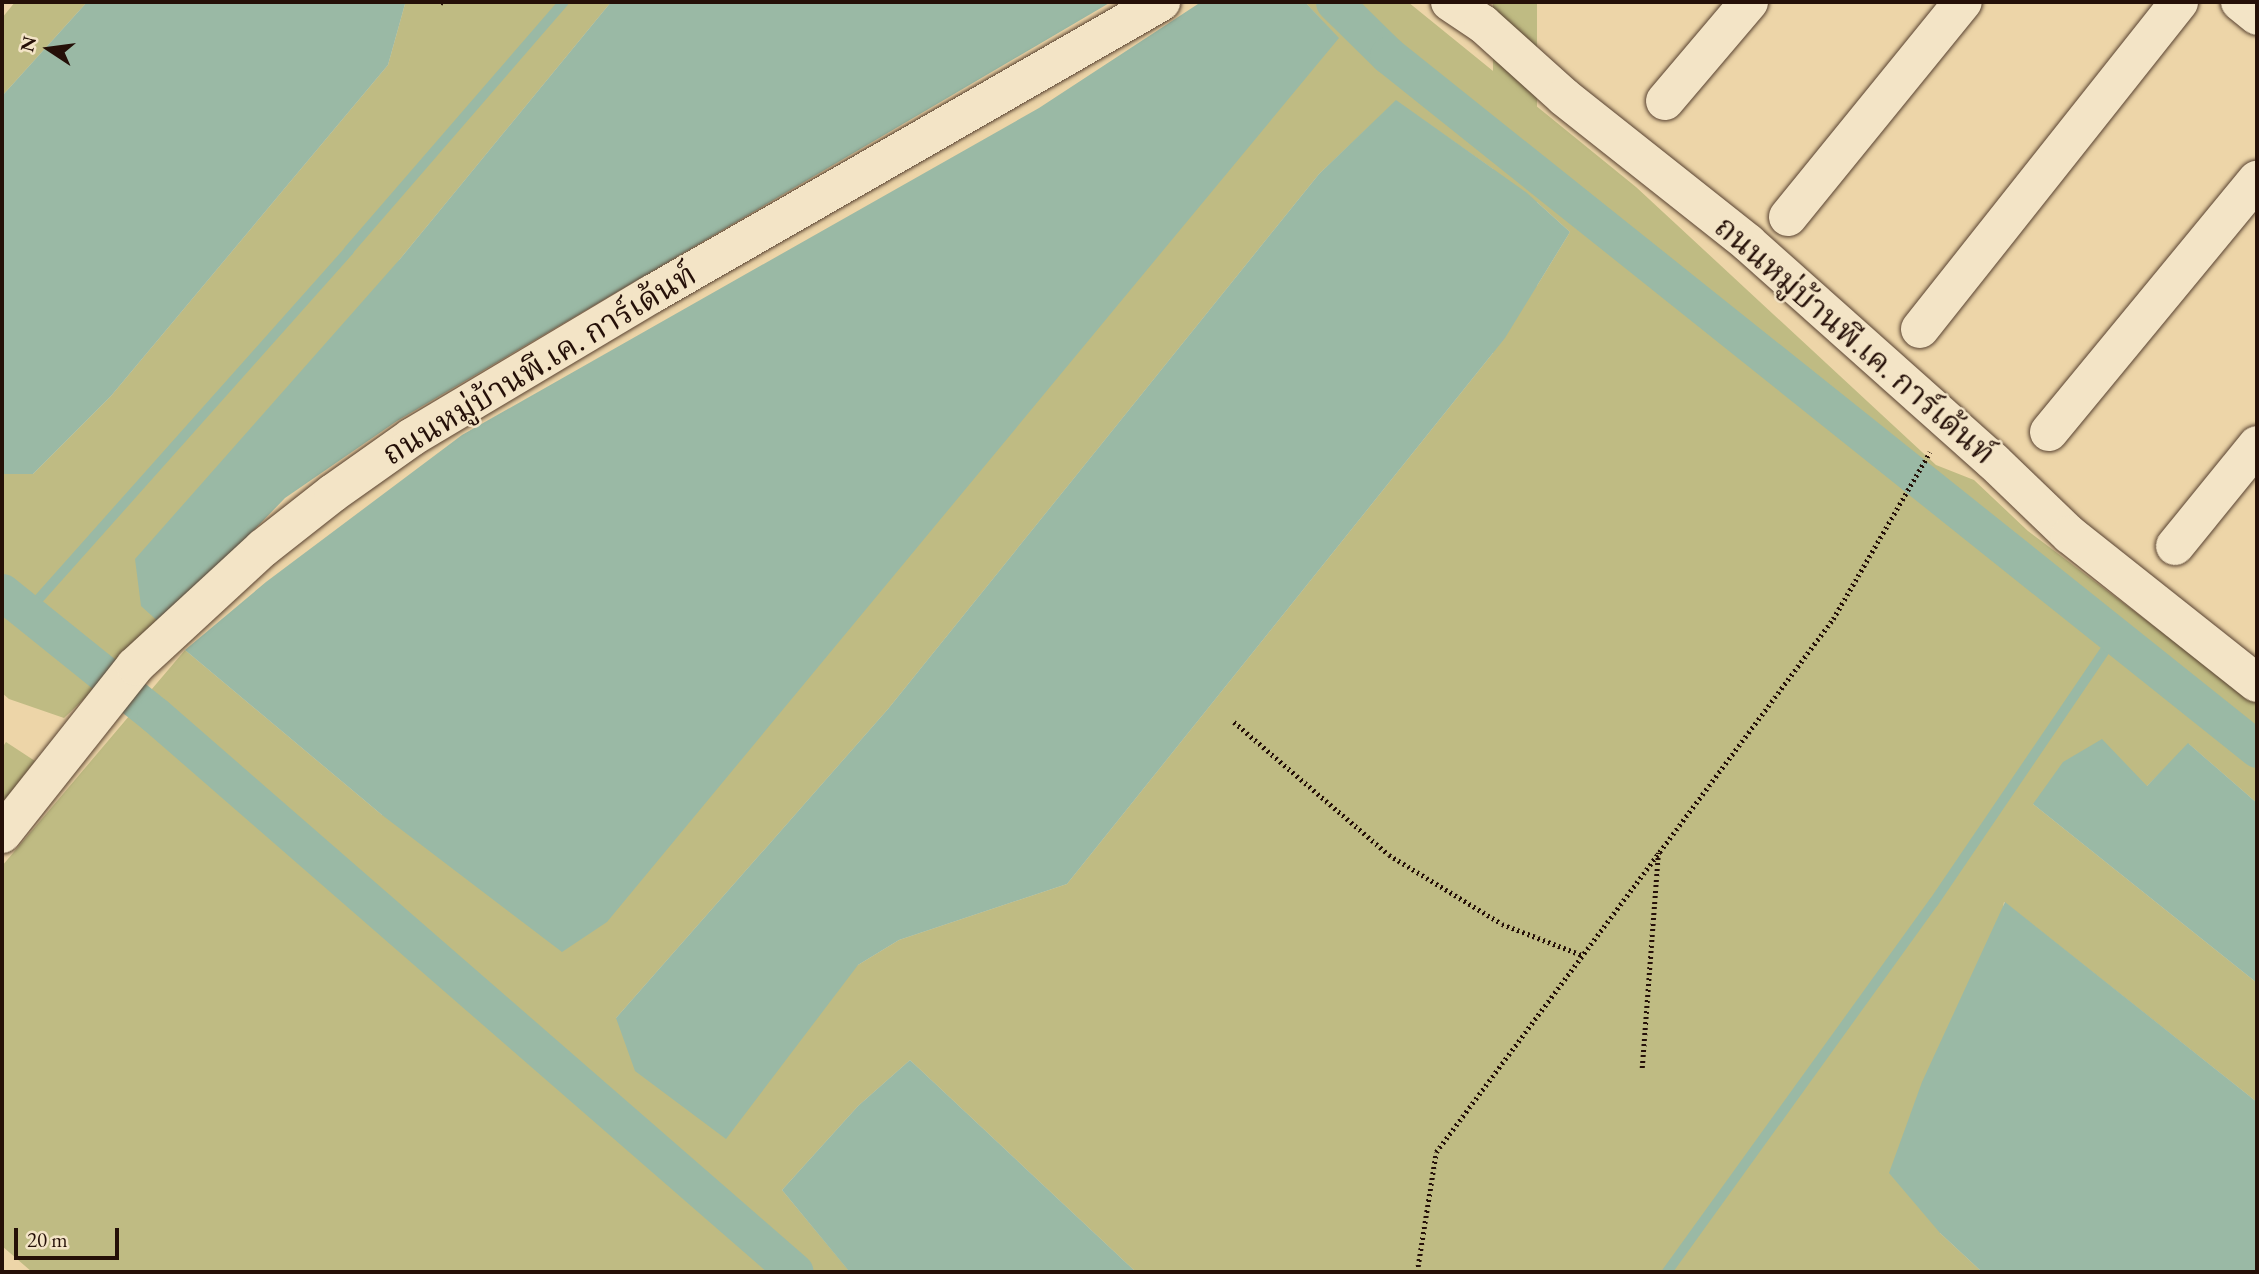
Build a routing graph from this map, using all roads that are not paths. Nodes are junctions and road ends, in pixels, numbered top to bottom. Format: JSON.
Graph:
{"nodes":[{"id":1,"x":1161,"y":2,"type":"edge"},
{"id":2,"x":1450,"y":2,"type":"edge"},
{"id":3,"x":1749,"y":2,"type":"edge"},
{"id":4,"x":1963,"y":2,"type":"edge"},
{"id":5,"x":2179,"y":2,"type":"edge"},
{"id":6,"x":2240,"y":2,"type":"edge"},
{"id":7,"x":2257,"y":16,"type":"edge"},
{"id":8,"x":1665,"y":101,"type":"dead end"},
{"id":9,"x":2257,"y":180,"type":"edge"},
{"id":10,"x":1788,"y":217,"type":"dead end"},
{"id":11,"x":1920,"y":329,"type":"dead end"},
{"id":12,"x":2049,"y":432,"type":"dead end"},
{"id":13,"x":2257,"y":445,"type":"edge"},
{"id":14,"x":2175,"y":546,"type":"dead end"},
{"id":15,"x":2257,"y":683,"type":"edge"},
{"id":16,"x":2,"y":834,"type":"edge"}],
"edges":[{"from":1,"to":16,"type":"street","name":"ถนนหมู่บ้านพี.เค. การ์เด้นท์"},
{"from":2,"to":15,"type":"street","name":"ถนนหมู่บ้านพี.เค. การ์เด้นท์"},
{"from":3,"to":8,"type":"street"},
{"from":4,"to":10,"type":"street"},
{"from":5,"to":11,"type":"street"},
{"from":6,"to":7,"type":"street"},
{"from":9,"to":12,"type":"street"},
{"from":13,"to":14,"type":"street"}]}
